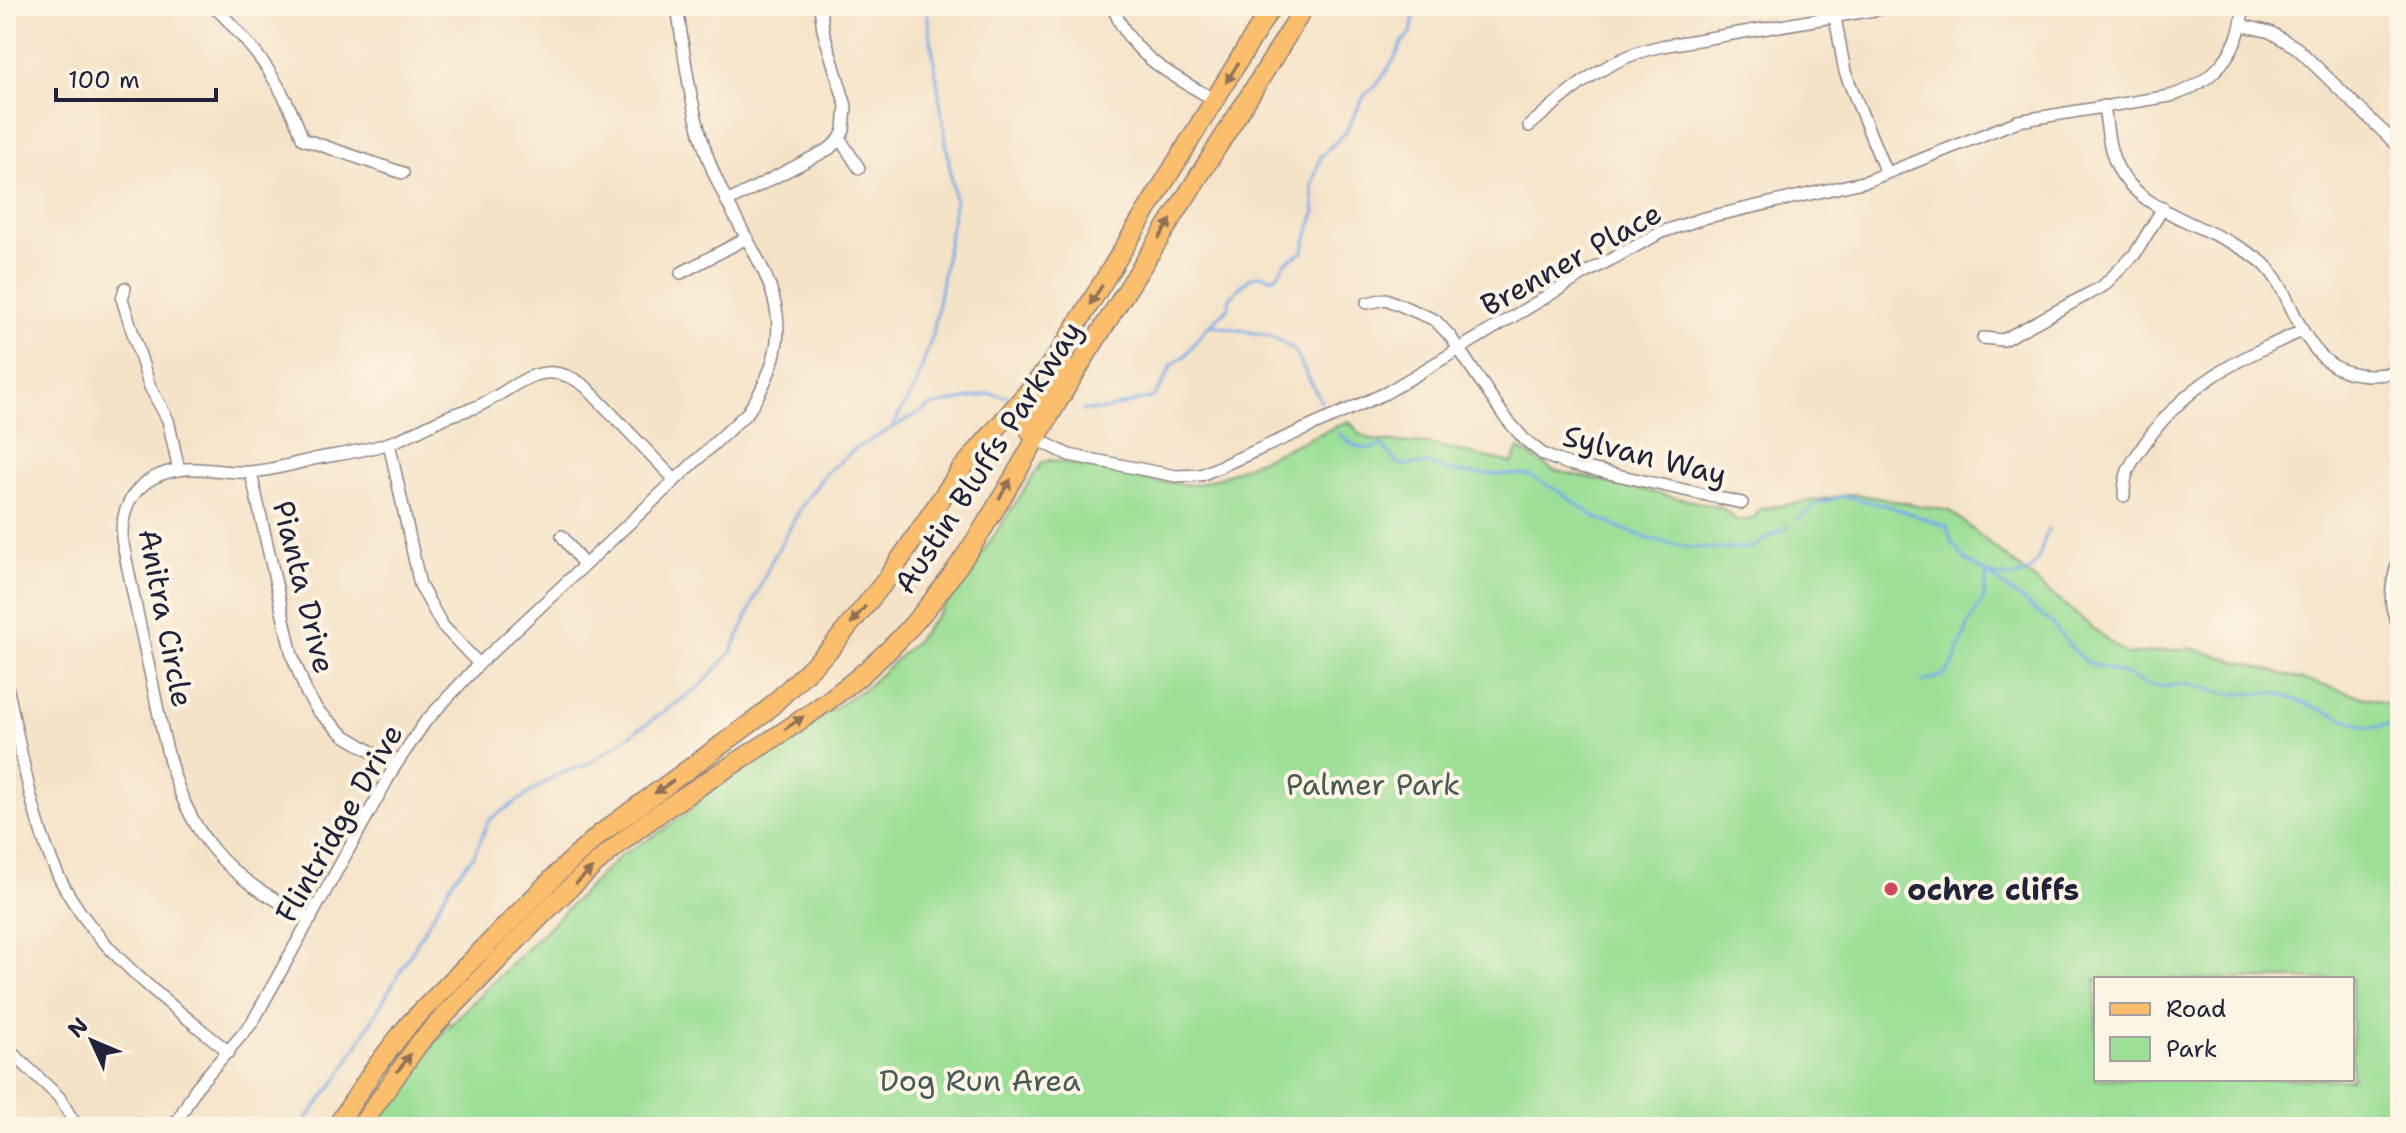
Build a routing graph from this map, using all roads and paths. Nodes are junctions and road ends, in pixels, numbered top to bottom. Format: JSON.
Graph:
{"nodes":[{"id":1,"x":210,"y":6,"type":"edge"},
{"id":2,"x":677,"y":6,"type":"edge"},
{"id":3,"x":820,"y":6,"type":"edge"},
{"id":4,"x":1113,"y":6,"type":"edge"},
{"id":5,"x":1272,"y":6,"type":"edge"},
{"id":6,"x":1305,"y":6,"type":"edge"},
{"id":7,"x":1897,"y":6,"type":"edge"},
{"id":8,"x":2243,"y":6,"type":"edge"},
{"id":9,"x":1834,"y":12,"type":"edge"},
{"id":10,"x":2241,"y":25,"type":"junction"},
{"id":11,"x":1215,"y":100,"type":"junction"},
{"id":12,"x":2104,"y":106,"type":"junction"},
{"id":13,"x":1529,"y":126,"type":"dead end"},
{"id":14,"x":840,"y":139,"type":"junction"},
{"id":15,"x":2400,"y":148,"type":"edge"},
{"id":16,"x":859,"y":168,"type":"dead end"},
{"id":17,"x":403,"y":173,"type":"dead end"},
{"id":18,"x":1886,"y":173,"type":"junction"},
{"id":19,"x":727,"y":202,"type":"junction"},
{"id":20,"x":2163,"y":208,"type":"junction"},
{"id":21,"x":747,"y":238,"type":"junction"},
{"id":22,"x":681,"y":273,"type":"dead end"},
{"id":23,"x":125,"y":288,"type":"dead end"},
{"id":24,"x":1367,"y":303,"type":"dead end"},
{"id":25,"x":2302,"y":331,"type":"junction"},
{"id":26,"x":1983,"y":338,"type":"dead end"},
{"id":27,"x":1062,"y":349,"type":"junction"},
{"id":28,"x":1459,"y":350,"type":"junction"},
{"id":29,"x":2400,"y":372,"type":"edge"},
{"id":30,"x":1035,"y":438,"type":"junction"},
{"id":31,"x":389,"y":443,"type":"junction"},
{"id":32,"x":179,"y":470,"type":"junction"},
{"id":33,"x":251,"y":473,"type":"junction"},
{"id":34,"x":675,"y":480,"type":"junction"},
{"id":35,"x":2124,"y":496,"type":"dead end"},
{"id":36,"x":1742,"y":503,"type":"dead end"},
{"id":37,"x":562,"y":536,"type":"dead end"},
{"id":38,"x":2400,"y":552,"type":"edge"},
{"id":39,"x":584,"y":565,"type":"junction"},
{"id":40,"x":2400,"y":626,"type":"edge"},
{"id":41,"x":479,"y":664,"type":"junction"},
{"id":42,"x":6,"y":682,"type":"edge"},
{"id":43,"x":10,"y":718,"type":"edge"},
{"id":44,"x":395,"y":766,"type":"junction"},
{"id":45,"x":311,"y":919,"type":"junction"},
{"id":46,"x":6,"y":1047,"type":"edge"},
{"id":47,"x":229,"y":1052,"type":"junction"},
{"id":48,"x":77,"y":1127,"type":"edge"},
{"id":49,"x":118,"y":1127,"type":"edge"},
{"id":50,"x":165,"y":1127,"type":"edge"},
{"id":51,"x":336,"y":1127,"type":"edge"},
{"id":52,"x":360,"y":1127,"type":"edge"}],
"edges":[{"from":1,"to":17,"type":"street"},
{"from":2,"to":19,"type":"street","name":"Flintridge Drive"},
{"from":3,"to":14,"type":"street"},
{"from":4,"to":11,"type":"street"},
{"from":5,"to":11,"type":"main road","name":"Austin Bluffs Parkway","one_way":true},
{"from":30,"to":6,"type":"main road","name":"Austin Bluffs Parkway","one_way":true},
{"from":7,"to":9,"type":"street"},
{"from":8,"to":10,"type":"street","name":"Brenner Place"},
{"from":9,"to":13,"type":"street"},
{"from":9,"to":18,"type":"street"},
{"from":10,"to":12,"type":"street","name":"Brenner Place"},
{"from":10,"to":15,"type":"street"},
{"from":11,"to":27,"type":"main road","name":"Austin Bluffs Parkway","one_way":true},
{"from":12,"to":18,"type":"street","name":"Brenner Place"},
{"from":12,"to":20,"type":"street"},
{"from":14,"to":16,"type":"street"},
{"from":14,"to":19,"type":"street"},
{"from":18,"to":28,"type":"street","name":"Brenner Place"},
{"from":19,"to":21,"type":"street","name":"Flintridge Drive"},
{"from":20,"to":25,"type":"street"},
{"from":20,"to":26,"type":"street"},
{"from":21,"to":22,"type":"street"},
{"from":21,"to":34,"type":"street","name":"Flintridge Drive"},
{"from":23,"to":32,"type":"street"},
{"from":24,"to":28,"type":"street","name":"Sylvan Way"},
{"from":25,"to":29,"type":"street"},
{"from":25,"to":35,"type":"street"},
{"from":27,"to":30,"type":"main road"},
{"from":27,"to":51,"type":"main road","name":"Austin Bluffs Parkway","one_way":true},
{"from":28,"to":30,"type":"street","name":"Brenner Place"},
{"from":28,"to":36,"type":"street","name":"Sylvan Way"},
{"from":52,"to":30,"type":"main road","name":"Austin Bluffs Parkway","one_way":true},
{"from":31,"to":33,"type":"street","name":"Anitra Circle"},
{"from":31,"to":34,"type":"street","name":"Anitra Circle"},
{"from":31,"to":41,"type":"street"},
{"from":32,"to":33,"type":"street","name":"Anitra Circle"},
{"from":32,"to":45,"type":"street","name":"Anitra Circle"},
{"from":33,"to":44,"type":"street","name":"Pianta Drive"},
{"from":34,"to":39,"type":"street","name":"Flintridge Drive"},
{"from":37,"to":39,"type":"street"},
{"from":38,"to":40,"type":"street"},
{"from":39,"to":41,"type":"street","name":"Flintridge Drive"},
{"from":41,"to":44,"type":"street","name":"Flintridge Drive"},
{"from":42,"to":43,"type":"street"},
{"from":43,"to":47,"type":"street"},
{"from":44,"to":45,"type":"street","name":"Flintridge Drive"},
{"from":45,"to":47,"type":"street","name":"Flintridge Drive"},
{"from":46,"to":48,"type":"street"},
{"from":47,"to":50,"type":"street","name":"Flintridge Drive"},
{"from":49,"to":50,"type":"street","name":"Flintridge Drive"}]}
